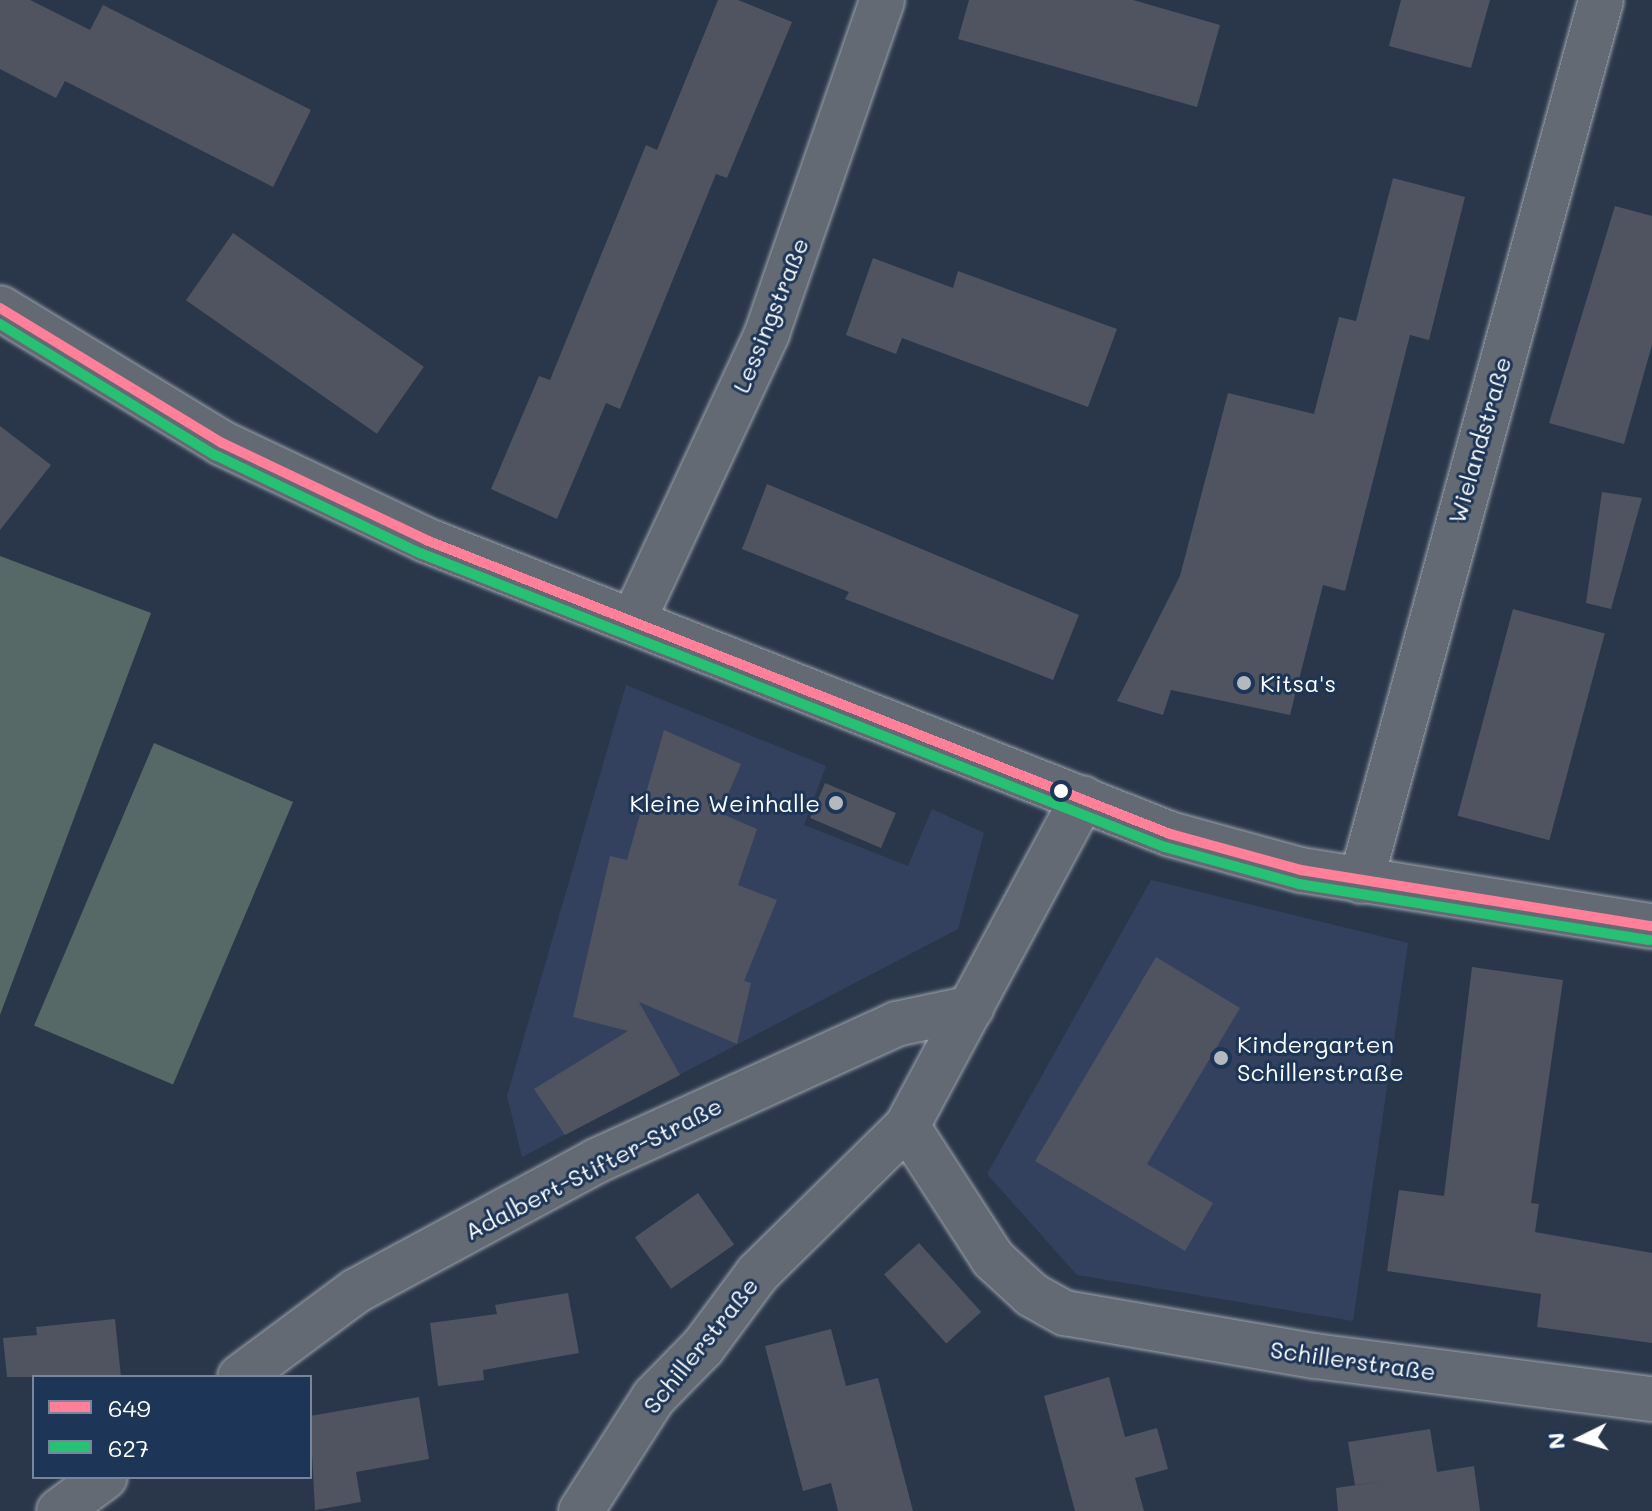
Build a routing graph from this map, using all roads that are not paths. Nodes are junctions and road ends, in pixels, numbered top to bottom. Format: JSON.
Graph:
{"nodes":[{"id":1,"x":882,"y":0,"type":"edge"},
{"id":2,"x":1601,"y":0,"type":"edge"},
{"id":3,"x":0,"y":308,"type":"edge"},
{"id":4,"x":633,"y":621,"type":"junction"},
{"id":5,"x":1083,"y":798,"type":"junction"},
{"id":6,"x":1361,"y":881,"type":"junction"},
{"id":7,"x":1652,"y":926,"type":"edge"},
{"id":8,"x":971,"y":1008,"type":"junction"},
{"id":9,"x":907,"y":1126,"type":"junction"},
{"id":10,"x":243,"y":1375,"type":"edge"},
{"id":11,"x":1652,"y":1399,"type":"edge"},
{"id":12,"x":102,"y":1479,"type":"edge"},
{"id":13,"x":59,"y":1511,"type":"edge"},
{"id":14,"x":581,"y":1511,"type":"edge"}],
"edges":[{"from":1,"to":4,"type":"street","name":"Lessingstraße"},
{"from":2,"to":6,"type":"street","name":"Wielandstraße"},
{"from":3,"to":4,"type":"street"},
{"from":4,"to":5,"type":"street"},
{"from":5,"to":6,"type":"street"},
{"from":5,"to":8,"type":"street","name":"Schillerstraße"},
{"from":6,"to":7,"type":"street"},
{"from":8,"to":9,"type":"street","name":"Schillerstraße"},
{"from":8,"to":10,"type":"street","name":"Adalbert-Stifter-Straße"},
{"from":9,"to":11,"type":"street","name":"Schillerstraße"},
{"from":9,"to":14,"type":"street","name":"Schillerstraße"},
{"from":12,"to":13,"type":"street"}]}
